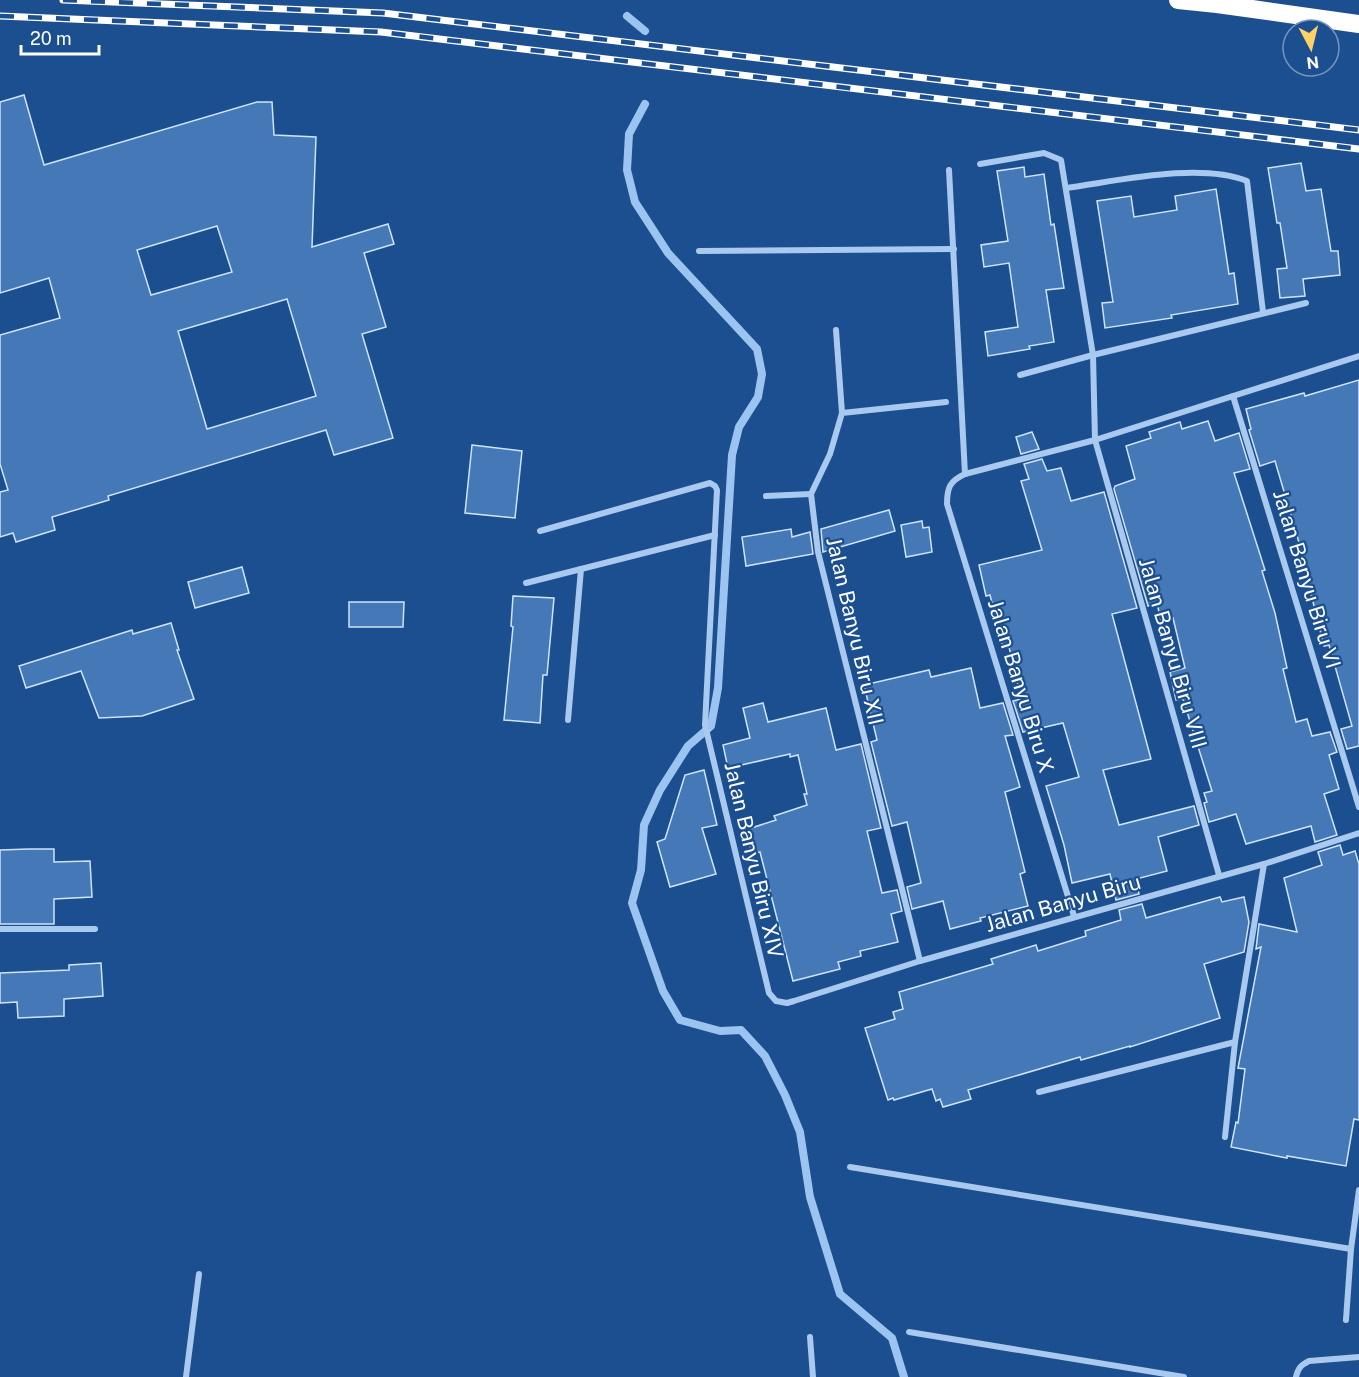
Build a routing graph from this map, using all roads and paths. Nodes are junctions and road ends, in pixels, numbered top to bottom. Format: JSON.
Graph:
{"nodes":[{"id":1,"x":1178,"y":0,"type":"edge"},
{"id":2,"x":1359,"y":24,"type":"edge"},
{"id":3,"x":980,"y":164,"type":"dead end"},
{"id":4,"x":949,"y":170,"type":"dead end"},
{"id":5,"x":1065,"y":188,"type":"junction"},
{"id":6,"x":954,"y":249,"type":"junction"},
{"id":7,"x":699,"y":251,"type":"dead end"},
{"id":8,"x":1306,"y":303,"type":"dead end"},
{"id":9,"x":1263,"y":312,"type":"junction"},
{"id":10,"x":836,"y":330,"type":"dead end"},
{"id":11,"x":1094,"y":355,"type":"junction"},
{"id":12,"x":1359,"y":356,"type":"edge"},
{"id":13,"x":1020,"y":375,"type":"dead end"},
{"id":14,"x":1233,"y":396,"type":"junction"},
{"id":15,"x":946,"y":402,"type":"dead end"},
{"id":16,"x":842,"y":413,"type":"junction"},
{"id":17,"x":1095,"y":440,"type":"junction"},
{"id":18,"x":965,"y":474,"type":"junction"},
{"id":19,"x":811,"y":494,"type":"junction"},
{"id":20,"x":766,"y":496,"type":"dead end"},
{"id":21,"x":540,"y":531,"type":"dead end"},
{"id":22,"x":715,"y":535,"type":"junction"},
{"id":23,"x":581,"y":569,"type":"junction"},
{"id":24,"x":526,"y":584,"type":"dead end"},
{"id":25,"x":568,"y":720,"type":"dead end"},
{"id":26,"x":1359,"y":807,"type":"edge"},
{"id":27,"x":1359,"y":833,"type":"edge"},
{"id":28,"x":1264,"y":864,"type":"junction"},
{"id":29,"x":1219,"y":875,"type":"junction"},
{"id":30,"x":1074,"y":916,"type":"junction"},
{"id":31,"x":95,"y":928,"type":"dead end"},
{"id":32,"x":0,"y":929,"type":"edge"},
{"id":33,"x":920,"y":961,"type":"junction"},
{"id":34,"x":776,"y":1001,"type":"joint"},
{"id":35,"x":1235,"y":1042,"type":"junction"},
{"id":36,"x":1040,"y":1092,"type":"dead end"},
{"id":37,"x":1225,"y":1137,"type":"dead end"},
{"id":38,"x":850,"y":1167,"type":"dead end"},
{"id":39,"x":1359,"y":1190,"type":"edge"},
{"id":40,"x":1351,"y":1249,"type":"junction"},
{"id":41,"x":199,"y":1274,"type":"dead end"},
{"id":42,"x":1346,"y":1320,"type":"dead end"},
{"id":43,"x":909,"y":1332,"type":"dead end"},
{"id":44,"x":810,"y":1337,"type":"dead end"},
{"id":45,"x":1359,"y":1357,"type":"edge"},
{"id":46,"x":186,"y":1377,"type":"edge"},
{"id":47,"x":813,"y":1377,"type":"edge"},
{"id":48,"x":1184,"y":1377,"type":"edge"},
{"id":49,"x":1296,"y":1377,"type":"edge"}],
"edges":[{"from":1,"to":2,"type":"highway"},
{"from":3,"to":5,"type":"street","name":"Jalan Banyu Biru VIII"},
{"from":4,"to":6,"type":"street"},
{"from":5,"to":9,"type":"street"},
{"from":5,"to":11,"type":"street","name":"Jalan Banyu Biru VIII"},
{"from":6,"to":7,"type":"street"},
{"from":6,"to":18,"type":"street"},
{"from":8,"to":9,"type":"street"},
{"from":9,"to":11,"type":"street"},
{"from":10,"to":16,"type":"street"},
{"from":11,"to":13,"type":"street"},
{"from":11,"to":17,"type":"street","name":"Jalan Banyu Biru VIII"},
{"from":12,"to":14,"type":"street"},
{"from":14,"to":17,"type":"street"},
{"from":14,"to":26,"type":"street","name":"Jalan Banyu Biru VI"},
{"from":15,"to":16,"type":"street"},
{"from":16,"to":19,"type":"street"},
{"from":17,"to":18,"type":"street"},
{"from":17,"to":29,"type":"street","name":"Jalan Banyu Biru VIII"},
{"from":18,"to":30,"type":"street","name":"Jalan Banyu Biru X"},
{"from":19,"to":20,"type":"street"},
{"from":19,"to":33,"type":"street","name":"Jalan Banyu Biru XII"},
{"from":21,"to":22,"type":"street","name":"Jalan Banyu Biru XIV"},
{"from":22,"to":23,"type":"street"},
{"from":22,"to":34,"type":"street","name":"Jalan Banyu Biru XIV"},
{"from":23,"to":24,"type":"street"},
{"from":23,"to":25,"type":"street"},
{"from":27,"to":28,"type":"street","name":"Jalan Banyu Biru"},
{"from":28,"to":29,"type":"street","name":"Jalan Banyu Biru"},
{"from":28,"to":35,"type":"street"},
{"from":29,"to":30,"type":"street","name":"Jalan Banyu Biru"},
{"from":30,"to":33,"type":"street","name":"Jalan Banyu Biru"},
{"from":31,"to":32,"type":"street"},
{"from":33,"to":34,"type":"street","name":"Jalan Banyu Biru"},
{"from":35,"to":36,"type":"street"},
{"from":35,"to":37,"type":"street"},
{"from":38,"to":40,"type":"street"},
{"from":39,"to":40,"type":"street"},
{"from":40,"to":42,"type":"street"},
{"from":41,"to":46,"type":"street"},
{"from":43,"to":48,"type":"street"},
{"from":44,"to":47,"type":"street"},
{"from":45,"to":49,"type":"street"}]}
